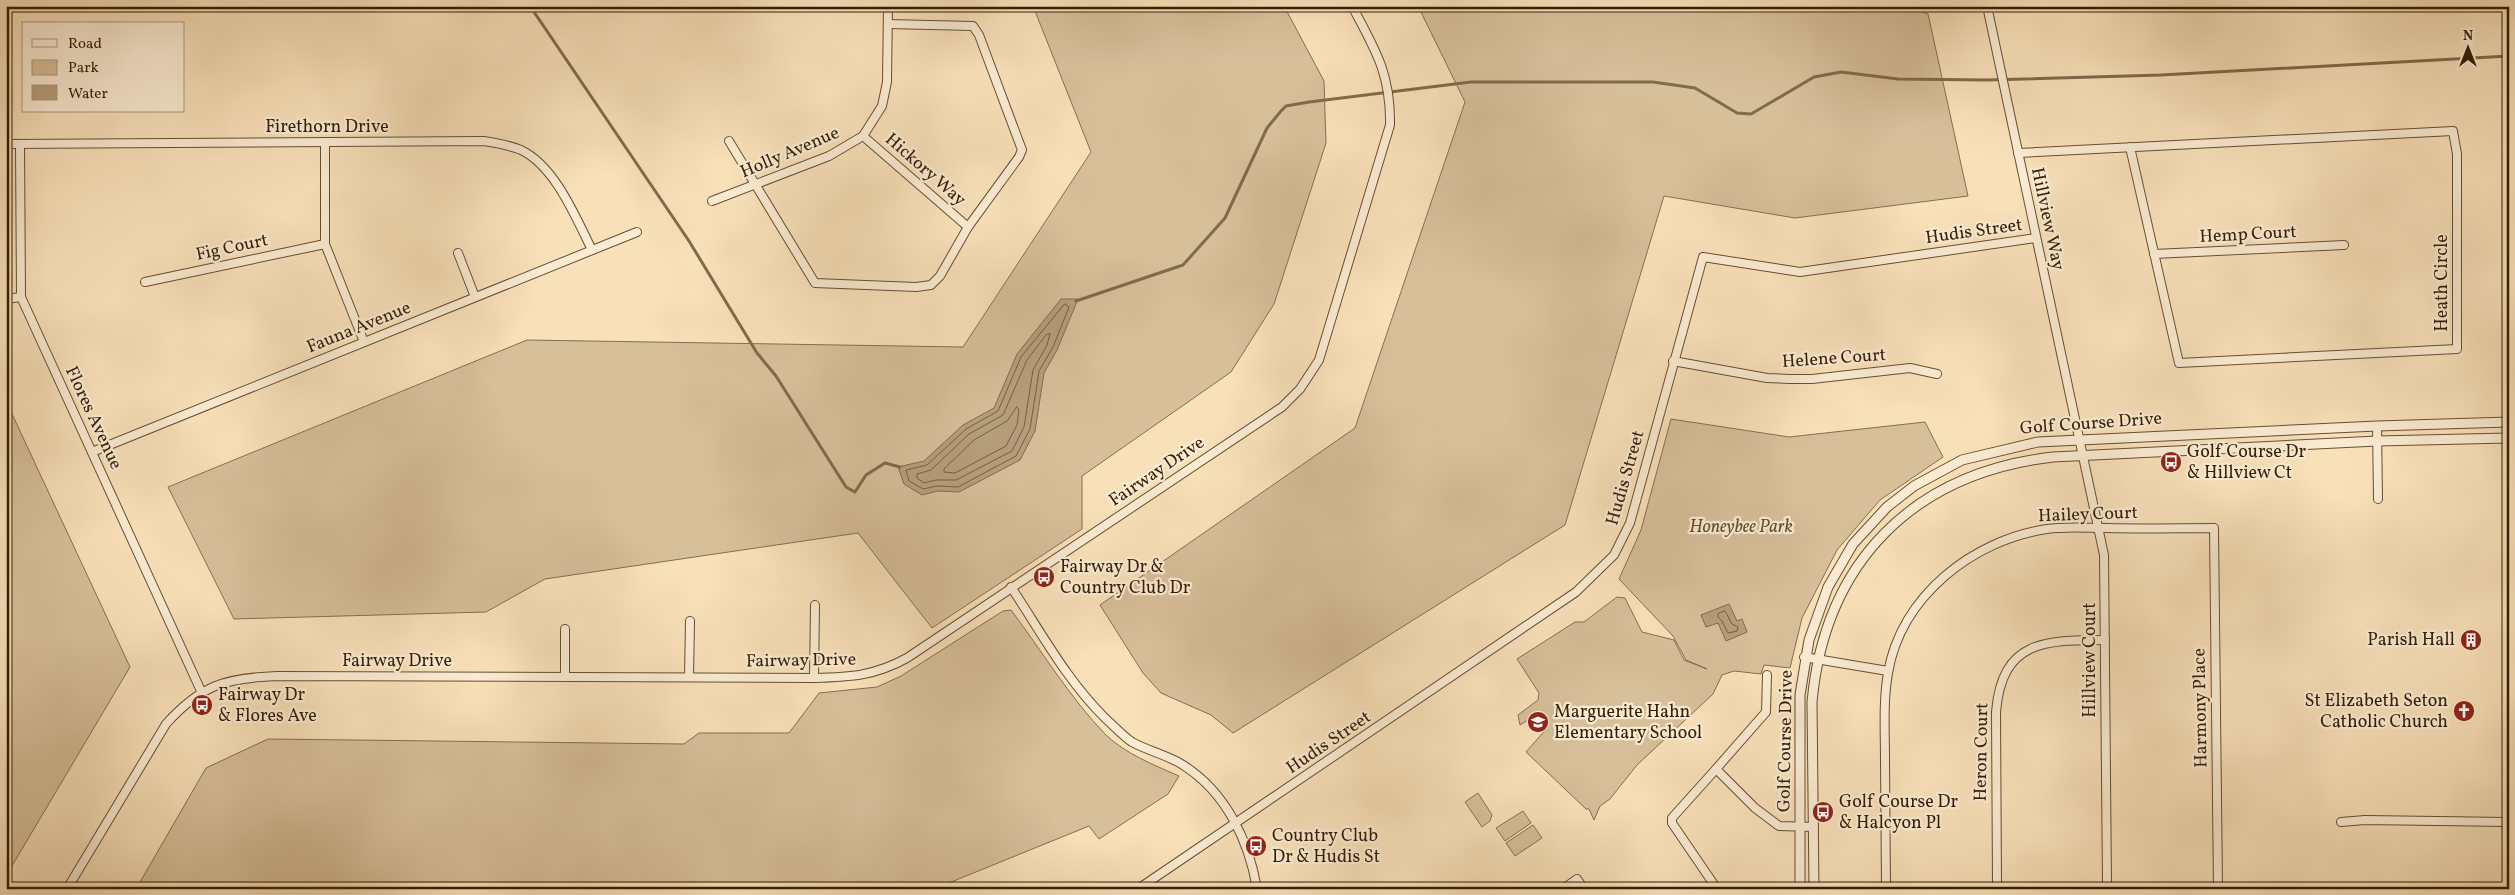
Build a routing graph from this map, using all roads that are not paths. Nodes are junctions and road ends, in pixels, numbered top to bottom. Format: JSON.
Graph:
{"nodes":[{"id":1,"x":888,"y":6,"type":"edge"},
{"id":2,"x":1352,"y":6,"type":"edge"},
{"id":3,"x":1987,"y":6,"type":"edge"},
{"id":4,"x":888,"y":24,"type":"junction"},
{"id":5,"x":863,"y":136,"type":"junction"},
{"id":6,"x":729,"y":141,"type":"dead end"},
{"id":7,"x":326,"y":142,"type":"junction"},
{"id":8,"x":6,"y":144,"type":"edge"},
{"id":9,"x":20,"y":144,"type":"junction"},
{"id":10,"x":2130,"y":147,"type":"junction"},
{"id":11,"x":2018,"y":153,"type":"junction"},
{"id":12,"x":755,"y":186,"type":"junction"},
{"id":13,"x":712,"y":201,"type":"dead end"},
{"id":14,"x":968,"y":227,"type":"junction"},
{"id":15,"x":637,"y":232,"type":"dead end"},
{"id":16,"x":2036,"y":238,"type":"junction"},
{"id":17,"x":325,"y":244,"type":"junction"},
{"id":18,"x":2344,"y":245,"type":"dead end"},
{"id":19,"x":592,"y":250,"type":"junction"},
{"id":20,"x":458,"y":253,"type":"dead end"},
{"id":21,"x":2154,"y":254,"type":"junction"},
{"id":22,"x":145,"y":282,"type":"dead end"},
{"id":23,"x":21,"y":297,"type":"junction"},
{"id":24,"x":475,"y":297,"type":"junction"},
{"id":25,"x":6,"y":299,"type":"edge"},
{"id":26,"x":364,"y":342,"type":"junction"},
{"id":27,"x":1674,"y":360,"type":"junction"},
{"id":28,"x":1937,"y":374,"type":"dead end"},
{"id":29,"x":2509,"y":422,"type":"edge"},
{"id":30,"x":2377,"y":426,"type":"junction"},
{"id":31,"x":2079,"y":438,"type":"junction"},
{"id":32,"x":2509,"y":438,"type":"edge"},
{"id":33,"x":2377,"y":441,"type":"junction"},
{"id":34,"x":92,"y":452,"type":"junction"},
{"id":35,"x":2083,"y":456,"type":"junction"},
{"id":36,"x":2378,"y":499,"type":"dead end"},
{"id":37,"x":2100,"y":528,"type":"junction"},
{"id":38,"x":2214,"y":528,"type":"joint"},
{"id":39,"x":1011,"y":587,"type":"junction"},
{"id":40,"x":815,"y":605,"type":"dead end"},
{"id":41,"x":690,"y":621,"type":"dead end"},
{"id":42,"x":565,"y":629,"type":"dead end"},
{"id":43,"x":2105,"y":640,"type":"junction"},
{"id":44,"x":1804,"y":657,"type":"junction"},
{"id":45,"x":1818,"y":659,"type":"junction"},
{"id":46,"x":1888,"y":671,"type":"junction"},
{"id":47,"x":1768,"y":675,"type":"dead end"},
{"id":48,"x":565,"y":677,"type":"junction"},
{"id":49,"x":689,"y":677,"type":"junction"},
{"id":50,"x":814,"y":678,"type":"junction"},
{"id":51,"x":201,"y":691,"type":"junction"},
{"id":52,"x":1716,"y":769,"type":"junction"},
{"id":53,"x":2341,"y":822,"type":"dead end"},
{"id":54,"x":2509,"y":822,"type":"edge"},
{"id":55,"x":1236,"y":824,"type":"junction"},
{"id":56,"x":1800,"y":827,"type":"junction"},
{"id":57,"x":1814,"y":827,"type":"junction"},
{"id":58,"x":1997,"y":884,"type":"dead end"},
{"id":59,"x":2107,"y":885,"type":"dead end"},
{"id":60,"x":67,"y":889,"type":"edge"},
{"id":61,"x":1138,"y":889,"type":"edge"},
{"id":62,"x":1257,"y":889,"type":"edge"},
{"id":63,"x":1563,"y":889,"type":"edge"},
{"id":64,"x":1584,"y":889,"type":"edge"},
{"id":65,"x":1717,"y":889,"type":"edge"},
{"id":66,"x":1800,"y":889,"type":"edge"},
{"id":67,"x":1814,"y":889,"type":"edge"},
{"id":68,"x":1886,"y":889,"type":"edge"},
{"id":69,"x":2218,"y":889,"type":"edge"}],
"edges":[{"from":1,"to":4,"type":"street","name":"Holly Avenue"},
{"from":2,"to":39,"type":"street","name":"Fairway Drive"},
{"from":3,"to":11,"type":"street","name":"Hillview Way"},
{"from":4,"to":5,"type":"street","name":"Holly Avenue"},
{"from":4,"to":14,"type":"street"},
{"from":5,"to":12,"type":"street","name":"Holly Avenue"},
{"from":5,"to":14,"type":"street","name":"Hickory Way"},
{"from":6,"to":12,"type":"street"},
{"from":7,"to":9,"type":"street","name":"Firethorn Drive"},
{"from":7,"to":17,"type":"street"},
{"from":7,"to":19,"type":"street","name":"Firethorn Drive"},
{"from":8,"to":9,"type":"street","name":"Firethorn Drive"},
{"from":9,"to":23,"type":"street","name":"Flores Avenue"},
{"from":10,"to":11,"type":"street","name":"Heath Circle"},
{"from":10,"to":21,"type":"street","name":"Heath Circle"},
{"from":10,"to":21,"type":"street","name":"Heath Circle"},
{"from":11,"to":16,"type":"street","name":"Hillview Way"},
{"from":12,"to":13,"type":"street","name":"Holly Avenue"},
{"from":12,"to":14,"type":"street"},
{"from":15,"to":19,"type":"street","name":"Fauna Avenue"},
{"from":16,"to":27,"type":"street","name":"Hudis Street"},
{"from":16,"to":31,"type":"street","name":"Hillview Way"},
{"from":17,"to":22,"type":"street","name":"Fig Court"},
{"from":17,"to":26,"type":"street"},
{"from":18,"to":21,"type":"street","name":"Hemp Court"},
{"from":19,"to":24,"type":"street","name":"Fauna Avenue"},
{"from":20,"to":24,"type":"street"},
{"from":23,"to":25,"type":"street"},
{"from":23,"to":34,"type":"street","name":"Flores Avenue"},
{"from":24,"to":26,"type":"street","name":"Fauna Avenue"},
{"from":26,"to":34,"type":"street","name":"Fauna Avenue"},
{"from":27,"to":28,"type":"street","name":"Helene Court"},
{"from":27,"to":55,"type":"street","name":"Hudis Street"},
{"from":29,"to":30,"type":"street","name":"Golf Course Drive"},
{"from":30,"to":31,"type":"street","name":"Golf Course Drive"},
{"from":30,"to":33,"type":"street"},
{"from":31,"to":35,"type":"street","name":"Hillview Court"},
{"from":31,"to":44,"type":"street","name":"Golf Course Drive"},
{"from":32,"to":33,"type":"street","name":"Golf Course Drive"},
{"from":33,"to":35,"type":"street","name":"Golf Course Drive"},
{"from":33,"to":36,"type":"street"},
{"from":34,"to":51,"type":"street","name":"Flores Avenue"},
{"from":35,"to":37,"type":"street","name":"Hillview Court"},
{"from":35,"to":45,"type":"street","name":"Golf Course Drive"},
{"from":37,"to":38,"type":"street","name":"Hailey Court"},
{"from":37,"to":43,"type":"street","name":"Hillview Court"},
{"from":37,"to":46,"type":"street","name":"Hailey Court"},
{"from":38,"to":69,"type":"street","name":"Harmony Place"},
{"from":39,"to":50,"type":"street","name":"Fairway Drive"},
{"from":39,"to":55,"type":"street"},
{"from":40,"to":50,"type":"street"},
{"from":41,"to":49,"type":"street"},
{"from":42,"to":48,"type":"street"},
{"from":43,"to":58,"type":"street","name":"Heron Court"},
{"from":43,"to":59,"type":"street","name":"Hillview Court"},
{"from":44,"to":45,"type":"street"},
{"from":44,"to":56,"type":"street","name":"Golf Course Drive"},
{"from":45,"to":46,"type":"street"},
{"from":45,"to":57,"type":"street","name":"Golf Course Drive"},
{"from":46,"to":68,"type":"street","name":"Hailey Court"},
{"from":47,"to":52,"type":"street"},
{"from":48,"to":49,"type":"street","name":"Fairway Drive"},
{"from":48,"to":51,"type":"street","name":"Fairway Drive"},
{"from":49,"to":50,"type":"street","name":"Fairway Drive"},
{"from":51,"to":60,"type":"street","name":"Fairway Drive"},
{"from":52,"to":56,"type":"street"},
{"from":52,"to":65,"type":"street"},
{"from":53,"to":54,"type":"street"},
{"from":55,"to":61,"type":"street","name":"Hudis Street"},
{"from":55,"to":62,"type":"street"},
{"from":56,"to":57,"type":"street"},
{"from":56,"to":66,"type":"street","name":"Golf Course Drive"},
{"from":57,"to":67,"type":"street","name":"Golf Course Drive"},
{"from":63,"to":64,"type":"street"}]}
